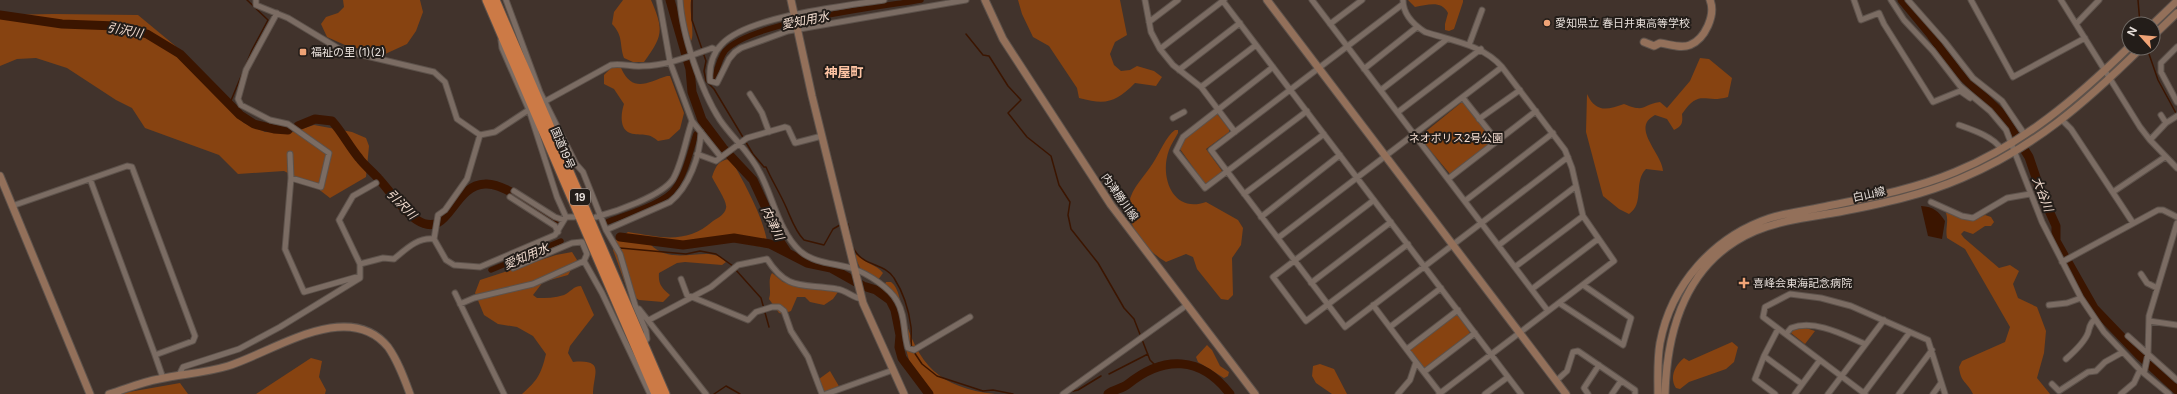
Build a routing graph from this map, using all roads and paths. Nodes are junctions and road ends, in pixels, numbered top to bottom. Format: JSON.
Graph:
{"nodes":[{"id":1,"x":256,"y":0,"type":"edge"},
{"id":2,"x":480,"y":0,"type":"edge"},
{"id":3,"x":487,"y":0,"type":"edge"},
{"id":4,"x":495,"y":0,"type":"edge"},
{"id":5,"x":499,"y":0,"type":"edge"},
{"id":6,"x":506,"y":0,"type":"edge"},
{"id":7,"x":659,"y":0,"type":"edge"},
{"id":8,"x":680,"y":0,"type":"edge"},
{"id":9,"x":792,"y":0,"type":"edge"},
{"id":10,"x":884,"y":0,"type":"edge"},
{"id":11,"x":966,"y":0,"type":"edge"},
{"id":12,"x":985,"y":0,"type":"edge"},
{"id":13,"x":1145,"y":0,"type":"edge"},
{"id":14,"x":1178,"y":0,"type":"edge"},
{"id":15,"x":1223,"y":0,"type":"edge"},
{"id":16,"x":1267,"y":0,"type":"edge"},
{"id":17,"x":1362,"y":0,"type":"edge"},
{"id":18,"x":1710,"y":0,"type":"edge"},
{"id":19,"x":1854,"y":0,"type":"edge"},
{"id":20,"x":1891,"y":0,"type":"edge"},
{"id":21,"x":1908,"y":0,"type":"edge"},
{"id":22,"x":1971,"y":0,"type":"edge"},
{"id":23,"x":2061,"y":0,"type":"edge"},
{"id":24,"x":2099,"y":0,"type":"edge"},
{"id":25,"x":877,"y":1,"type":"edge"},
{"id":26,"x":1314,"y":1,"type":"edge"},
{"id":27,"x":2177,"y":1,"type":"edge"},
{"id":28,"x":1403,"y":2,"type":"edge"},
{"id":29,"x":1482,"y":10,"type":"dead end"},
{"id":30,"x":277,"y":13,"type":"junction"},
{"id":31,"x":2177,"y":13,"type":"edge"},
{"id":32,"x":795,"y":14,"type":"junction"},
{"id":33,"x":2161,"y":16,"type":"edge"},
{"id":34,"x":1149,"y":22,"type":"junction"},
{"id":35,"x":1240,"y":23,"type":"junction"},
{"id":36,"x":1330,"y":24,"type":"junction"},
{"id":37,"x":2076,"y":24,"type":"junction"},
{"id":38,"x":1417,"y":27,"type":"junction"},
{"id":39,"x":503,"y":28,"type":"junction"},
{"id":40,"x":2161,"y":28,"type":"edge"},
{"id":41,"x":798,"y":29,"type":"junction"},
{"id":42,"x":2085,"y":38,"type":"junction"},
{"id":43,"x":1448,"y":39,"type":"junction"},
{"id":44,"x":1644,"y":42,"type":"dead end"},
{"id":45,"x":1256,"y":45,"type":"junction"},
{"id":46,"x":1469,"y":45,"type":"junction"},
{"id":47,"x":1347,"y":46,"type":"junction"},
{"id":48,"x":2177,"y":48,"type":"edge"},
{"id":49,"x":1160,"y":49,"type":"junction"},
{"id":50,"x":1481,"y":49,"type":"junction"},
{"id":51,"x":716,"y":50,"type":"junction"},
{"id":52,"x":693,"y":55,"type":"junction"},
{"id":53,"x":2121,"y":55,"type":"edge"},
{"id":54,"x":2133,"y":56,"type":"edge"},
{"id":55,"x":670,"y":62,"type":"junction"},
{"id":56,"x":1502,"y":67,"type":"junction"},
{"id":57,"x":1273,"y":68,"type":"junction"},
{"id":58,"x":1319,"y":68,"type":"junction"},
{"id":59,"x":1364,"y":68,"type":"junction"},
{"id":60,"x":1179,"y":70,"type":"junction"},
{"id":61,"x":2105,"y":70,"type":"junction"},
{"id":62,"x":2110,"y":78,"type":"junction"},
{"id":63,"x":1202,"y":87,"type":"junction"},
{"id":64,"x":1290,"y":90,"type":"junction"},
{"id":65,"x":1381,"y":90,"type":"junction"},
{"id":66,"x":1520,"y":90,"type":"junction"},
{"id":67,"x":750,"y":94,"type":"dead end"},
{"id":68,"x":1463,"y":98,"type":"junction"},
{"id":69,"x":2177,"y":102,"type":"edge"},
{"id":70,"x":1982,"y":103,"type":"junction"},
{"id":71,"x":537,"y":106,"type":"junction"},
{"id":72,"x":1218,"y":109,"type":"junction"},
{"id":73,"x":1307,"y":111,"type":"junction"},
{"id":74,"x":1184,"y":112,"type":"dead end"},
{"id":75,"x":1398,"y":112,"type":"junction"},
{"id":76,"x":1536,"y":112,"type":"junction"},
{"id":77,"x":2161,"y":115,"type":"dead end"},
{"id":78,"x":2176,"y":116,"type":"edge"},
{"id":79,"x":1173,"y":118,"type":"dead end"},
{"id":80,"x":1479,"y":119,"type":"junction"},
{"id":81,"x":692,"y":120,"type":"junction"},
{"id":82,"x":2062,"y":120,"type":"junction"},
{"id":83,"x":2166,"y":123,"type":"junction"},
{"id":84,"x":1960,"y":125,"type":"dead end"},
{"id":85,"x":701,"y":132,"type":"junction"},
{"id":86,"x":769,"y":132,"type":"junction"},
{"id":87,"x":1235,"y":132,"type":"junction"},
{"id":88,"x":1553,"y":133,"type":"junction"},
{"id":89,"x":1324,"y":134,"type":"junction"},
{"id":90,"x":1414,"y":134,"type":"junction"},
{"id":91,"x":480,"y":135,"type":"junction"},
{"id":92,"x":822,"y":136,"type":"junction"},
{"id":93,"x":2024,"y":136,"type":"junction"},
{"id":94,"x":2150,"y":140,"type":"junction"},
{"id":95,"x":1497,"y":141,"type":"junction"},
{"id":96,"x":740,"y":142,"type":"junction"},
{"id":97,"x":2012,"y":143,"type":"junction"},
{"id":98,"x":2001,"y":149,"type":"junction"},
{"id":99,"x":2015,"y":151,"type":"junction"},
{"id":100,"x":290,"y":154,"type":"dead end"},
{"id":101,"x":697,"y":154,"type":"junction"},
{"id":102,"x":1340,"y":155,"type":"junction"},
{"id":103,"x":720,"y":156,"type":"junction"},
{"id":104,"x":1386,"y":156,"type":"junction"},
{"id":105,"x":1568,"y":157,"type":"junction"},
{"id":106,"x":2165,"y":157,"type":"junction"},
{"id":107,"x":2177,"y":168,"type":"edge"},
{"id":108,"x":1227,"y":172,"type":"junction"},
{"id":109,"x":0,"y":176,"type":"edge"},
{"id":110,"x":290,"y":178,"type":"junction"},
{"id":111,"x":1358,"y":178,"type":"junction"},
{"id":112,"x":90,"y":179,"type":"junction"},
{"id":113,"x":1448,"y":179,"type":"junction"},
{"id":114,"x":376,"y":183,"type":"dead end"},
{"id":115,"x":1575,"y":187,"type":"junction"},
{"id":116,"x":514,"y":191,"type":"dead end"},
{"id":117,"x":2113,"y":192,"type":"junction"},
{"id":118,"x":1244,"y":194,"type":"junction"},
{"id":119,"x":2030,"y":194,"type":"junction"},
{"id":120,"x":510,"y":197,"type":"dead end"},
{"id":121,"x":1374,"y":200,"type":"junction"},
{"id":122,"x":1465,"y":201,"type":"junction"},
{"id":123,"x":1931,"y":202,"type":"dead end"},
{"id":124,"x":12,"y":206,"type":"junction"},
{"id":125,"x":1261,"y":216,"type":"junction"},
{"id":126,"x":1582,"y":216,"type":"junction"},
{"id":127,"x":574,"y":217,"type":"dead end"},
{"id":128,"x":598,"y":217,"type":"junction"},
{"id":129,"x":2177,"y":217,"type":"edge"},
{"id":130,"x":565,"y":219,"type":"junction"},
{"id":131,"x":1391,"y":222,"type":"junction"},
{"id":132,"x":1482,"y":223,"type":"junction"},
{"id":133,"x":2133,"y":223,"type":"junction"},
{"id":134,"x":2177,"y":223,"type":"edge"},
{"id":135,"x":606,"y":230,"type":"junction"},
{"id":136,"x":558,"y":232,"type":"junction"},
{"id":137,"x":434,"y":238,"type":"junction"},
{"id":138,"x":1278,"y":238,"type":"junction"},
{"id":139,"x":1598,"y":239,"type":"junction"},
{"id":140,"x":1408,"y":244,"type":"junction"},
{"id":141,"x":1453,"y":244,"type":"junction"},
{"id":142,"x":1498,"y":245,"type":"junction"},
{"id":143,"x":609,"y":248,"type":"dead end"},
{"id":144,"x":617,"y":252,"type":"junction"},
{"id":145,"x":1294,"y":260,"type":"junction"},
{"id":146,"x":584,"y":261,"type":"junction"},
{"id":147,"x":2063,"y":261,"type":"junction"},
{"id":148,"x":360,"y":264,"type":"junction"},
{"id":149,"x":1425,"y":266,"type":"junction"},
{"id":150,"x":1515,"y":267,"type":"junction"},
{"id":151,"x":513,"y":268,"type":"dead end"},
{"id":152,"x":855,"y":270,"type":"junction"},
{"id":153,"x":2141,"y":274,"type":"dead end"},
{"id":154,"x":360,"y":276,"type":"junction"},
{"id":155,"x":681,"y":279,"type":"dead end"},
{"id":156,"x":1311,"y":283,"type":"junction"},
{"id":157,"x":1583,"y":285,"type":"junction"},
{"id":158,"x":1441,"y":288,"type":"junction"},
{"id":159,"x":2157,"y":288,"type":"junction"},
{"id":160,"x":1532,"y":289,"type":"junction"},
{"id":161,"x":455,"y":293,"type":"dead end"},
{"id":162,"x":690,"y":296,"type":"junction"},
{"id":163,"x":861,"y":298,"type":"junction"},
{"id":164,"x":2081,"y":298,"type":"junction"},
{"id":165,"x":1559,"y":303,"type":"junction"},
{"id":166,"x":460,"y":304,"type":"junction"},
{"id":167,"x":1328,"y":304,"type":"junction"},
{"id":168,"x":635,"y":305,"type":"junction"},
{"id":169,"x":1187,"y":305,"type":"junction"},
{"id":170,"x":2049,"y":305,"type":"dead end"},
{"id":171,"x":1373,"y":306,"type":"junction"},
{"id":172,"x":1458,"y":310,"type":"junction"},
{"id":173,"x":1548,"y":311,"type":"junction"},
{"id":174,"x":970,"y":317,"type":"dead end"},
{"id":175,"x":2095,"y":319,"type":"junction"},
{"id":176,"x":649,"y":320,"type":"junction"},
{"id":177,"x":1884,"y":320,"type":"junction"},
{"id":178,"x":2148,"y":322,"type":"junction"},
{"id":179,"x":2177,"y":325,"type":"edge"},
{"id":180,"x":1390,"y":327,"type":"junction"},
{"id":181,"x":1778,"y":329,"type":"junction"},
{"id":182,"x":624,"y":330,"type":"junction"},
{"id":183,"x":1910,"y":332,"type":"junction"},
{"id":184,"x":1475,"y":333,"type":"junction"},
{"id":185,"x":1520,"y":333,"type":"junction"},
{"id":186,"x":1786,"y":334,"type":"junction"},
{"id":187,"x":2128,"y":336,"type":"dead end"},
{"id":188,"x":643,"y":344,"type":"junction"},
{"id":189,"x":1866,"y":344,"type":"junction"},
{"id":190,"x":1407,"y":349,"type":"junction"},
{"id":191,"x":1932,"y":350,"type":"junction"},
{"id":192,"x":2123,"y":352,"type":"junction"},
{"id":193,"x":1492,"y":354,"type":"junction"},
{"id":194,"x":155,"y":355,"type":"junction"},
{"id":195,"x":2148,"y":355,"type":"junction"},
{"id":196,"x":1764,"y":356,"type":"junction"},
{"id":197,"x":2066,"y":359,"type":"dead end"},
{"id":198,"x":1820,"y":360,"type":"junction"},
{"id":199,"x":1416,"y":362,"type":"junction"},
{"id":200,"x":1599,"y":366,"type":"junction"},
{"id":201,"x":893,"y":370,"type":"junction"},
{"id":202,"x":2143,"y":371,"type":"junction"},
{"id":203,"x":1424,"y":372,"type":"junction"},
{"id":204,"x":179,"y":376,"type":"junction"},
{"id":205,"x":1508,"y":377,"type":"junction"},
{"id":206,"x":1842,"y":377,"type":"junction"},
{"id":207,"x":163,"y":378,"type":"junction"},
{"id":208,"x":2177,"y":380,"type":"edge"},
{"id":209,"x":1556,"y":381,"type":"junction"},
{"id":210,"x":1621,"y":381,"type":"junction"},
{"id":211,"x":1941,"y":383,"type":"junction"},
{"id":212,"x":1802,"y":384,"type":"junction"},
{"id":213,"x":2052,"y":384,"type":"dead end"},
{"id":214,"x":901,"y":390,"type":"edge"},
{"id":215,"x":90,"y":394,"type":"edge"},
{"id":216,"x":109,"y":394,"type":"edge"},
{"id":217,"x":410,"y":394,"type":"edge"},
{"id":218,"x":504,"y":394,"type":"edge"},
{"id":219,"x":650,"y":394,"type":"edge"},
{"id":220,"x":656,"y":394,"type":"edge"},
{"id":221,"x":665,"y":394,"type":"edge"},
{"id":222,"x":706,"y":394,"type":"edge"},
{"id":223,"x":822,"y":394,"type":"edge"},
{"id":224,"x":826,"y":394,"type":"edge"},
{"id":225,"x":904,"y":394,"type":"edge"},
{"id":226,"x":1063,"y":394,"type":"edge"},
{"id":227,"x":1255,"y":394,"type":"edge"},
{"id":228,"x":1398,"y":394,"type":"edge"},
{"id":229,"x":1440,"y":394,"type":"edge"},
{"id":230,"x":1485,"y":394,"type":"edge"},
{"id":231,"x":1521,"y":394,"type":"edge"},
{"id":232,"x":1566,"y":394,"type":"edge"},
{"id":233,"x":1588,"y":394,"type":"edge"},
{"id":234,"x":1612,"y":394,"type":"edge"},
{"id":235,"x":1635,"y":394,"type":"edge"},
{"id":236,"x":1658,"y":394,"type":"edge"},
{"id":237,"x":1665,"y":394,"type":"edge"},
{"id":238,"x":1775,"y":394,"type":"edge"},
{"id":239,"x":1795,"y":394,"type":"edge"},
{"id":240,"x":1828,"y":394,"type":"edge"},
{"id":241,"x":1864,"y":394,"type":"edge"},
{"id":242,"x":1898,"y":394,"type":"edge"},
{"id":243,"x":1933,"y":394,"type":"edge"},
{"id":244,"x":1945,"y":394,"type":"edge"},
{"id":245,"x":2121,"y":394,"type":"edge"},
{"id":246,"x":2168,"y":394,"type":"edge"}],
"edges":[{"from":1,"to":30,"type":"street"},
{"from":2,"to":39,"type":"highway"},
{"from":3,"to":39,"type":"highway","name":"国道19号","number":"19"},
{"from":4,"to":39,"type":"highway","name":"国道19号","number":"19"},
{"from":5,"to":39,"type":"highway"},
{"from":6,"to":71,"type":"street"},
{"from":7,"to":55,"type":"street"},
{"from":8,"to":52,"type":"street"},
{"from":9,"to":32,"type":"street"},
{"from":10,"to":25,"type":"street"},
{"from":11,"to":41,"type":"street"},
{"from":12,"to":169,"type":"street","name":"内津勝川線"},
{"from":13,"to":34,"type":"street"},
{"from":14,"to":34,"type":"street"},
{"from":15,"to":35,"type":"street"},
{"from":15,"to":49,"type":"street"},
{"from":16,"to":58,"type":"street"},
{"from":17,"to":36,"type":"street"},
{"from":18,"to":44,"type":"street"},
{"from":19,"to":70,"type":"street"},
{"from":20,"to":70,"type":"street"},
{"from":21,"to":93,"type":"street"},
{"from":22,"to":42,"type":"street"},
{"from":23,"to":37,"type":"street"},
{"from":24,"to":37,"type":"street"},
{"from":25,"to":32,"type":"street"},
{"from":26,"to":36,"type":"street"},
{"from":27,"to":33,"type":"street"},
{"from":28,"to":38,"type":"street"},
{"from":28,"to":47,"type":"street"},
{"from":29,"to":46,"type":"street"},
{"from":30,"to":91,"type":"street"},
{"from":30,"to":110,"type":"street"},
{"from":31,"to":40,"type":"street"},
{"from":32,"to":41,"type":"street"},
{"from":32,"to":51,"type":"street"},
{"from":34,"to":49,"type":"street"},
{"from":35,"to":45,"type":"street"},
{"from":35,"to":60,"type":"street"},
{"from":36,"to":47,"type":"street"},
{"from":37,"to":42,"type":"street"},
{"from":38,"to":43,"type":"street"},
{"from":38,"to":59,"type":"street"},
{"from":39,"to":71,"type":"highway","name":"国道19号","number":"19"},
{"from":39,"to":71,"type":"street"},
{"from":41,"to":51,"type":"street"},
{"from":41,"to":92,"type":"street"},
{"from":42,"to":61,"type":"street"},
{"from":43,"to":46,"type":"street"},
{"from":43,"to":65,"type":"street"},
{"from":45,"to":57,"type":"street"},
{"from":45,"to":63,"type":"street"},
{"from":46,"to":50,"type":"street"},
{"from":47,"to":58,"type":"street"},
{"from":47,"to":59,"type":"street"},
{"from":48,"to":69,"type":"street"},
{"from":49,"to":60,"type":"street"},
{"from":50,"to":56,"type":"street"},
{"from":50,"to":75,"type":"street"},
{"from":51,"to":52,"type":"street"},
{"from":52,"to":55,"type":"street"},
{"from":52,"to":96,"type":"street"},
{"from":53,"to":61,"type":"street","name":"白山線"},
{"from":54,"to":62,"type":"street","name":"白山線"},
{"from":55,"to":71,"type":"street"},
{"from":55,"to":81,"type":"street"},
{"from":56,"to":66,"type":"street"},
{"from":56,"to":68,"type":"street"},
{"from":57,"to":64,"type":"street"},
{"from":57,"to":72,"type":"street"},
{"from":58,"to":64,"type":"street"},
{"from":58,"to":104,"type":"street"},
{"from":59,"to":65,"type":"street"},
{"from":60,"to":63,"type":"street"},
{"from":61,"to":62,"type":"street"},
{"from":61,"to":93,"type":"street","name":"白山線"},
{"from":62,"to":82,"type":"street","name":"白山線"},
{"from":62,"to":94,"type":"street"},
{"from":63,"to":72,"type":"street"},
{"from":64,"to":73,"type":"street"},
{"from":64,"to":87,"type":"street"},
{"from":65,"to":75,"type":"street"},
{"from":66,"to":76,"type":"street"},
{"from":66,"to":80,"type":"street"},
{"from":67,"to":86,"type":"street"},
{"from":68,"to":80,"type":"street"},
{"from":68,"to":90,"type":"street"},
{"from":70,"to":97,"type":"street"},
{"from":71,"to":91,"type":"street"},
{"from":71,"to":128,"type":"street"},
{"from":71,"to":130,"type":"street"},
{"from":71,"to":182,"type":"highway","name":"国道19号","number":"19"},
{"from":71,"to":188,"type":"highway","name":"国道19号","number":"19"},
{"from":72,"to":87,"type":"street"},
{"from":72,"to":108,"type":"street"},
{"from":73,"to":89,"type":"street"},
{"from":73,"to":108,"type":"street"},
{"from":74,"to":79,"type":"street"},
{"from":75,"to":90,"type":"street"},
{"from":76,"to":88,"type":"street"},
{"from":76,"to":95,"type":"street"},
{"from":77,"to":83,"type":"street"},
{"from":78,"to":83,"type":"street"},
{"from":80,"to":95,"type":"street"},
{"from":81,"to":85,"type":"street"},
{"from":81,"to":128,"type":"street"},
{"from":82,"to":99,"type":"street","name":"白山線"},
{"from":82,"to":117,"type":"street"},
{"from":83,"to":94,"type":"street"},
{"from":84,"to":98,"type":"street"},
{"from":85,"to":101,"type":"street"},
{"from":85,"to":103,"type":"street"},
{"from":86,"to":92,"type":"street"},
{"from":86,"to":96,"type":"street"},
{"from":87,"to":108,"type":"street"},
{"from":88,"to":105,"type":"street"},
{"from":88,"to":122,"type":"street"},
{"from":89,"to":102,"type":"street"},
{"from":89,"to":118,"type":"street"},
{"from":90,"to":104,"type":"street"},
{"from":90,"to":113,"type":"street"},
{"from":91,"to":137,"type":"street"},
{"from":92,"to":152,"type":"street"},
{"from":93,"to":97,"type":"street","name":"白山線"},
{"from":94,"to":106,"type":"street"},
{"from":95,"to":113,"type":"street"},
{"from":96,"to":103,"type":"street"},
{"from":96,"to":152,"type":"street"},
{"from":97,"to":98,"type":"street","name":"白山線"},
{"from":97,"to":99,"type":"street"},
{"from":98,"to":236,"type":"street","name":"白山線"},
{"from":99,"to":119,"type":"street"},
{"from":99,"to":237,"type":"street","name":"白山線"},
{"from":100,"to":110,"type":"street"},
{"from":101,"to":103,"type":"street"},
{"from":101,"to":135,"type":"street"},
{"from":102,"to":111,"type":"street"},
{"from":102,"to":125,"type":"street"},
{"from":104,"to":111,"type":"street"},
{"from":104,"to":141,"type":"street"},
{"from":105,"to":115,"type":"street"},
{"from":105,"to":132,"type":"street"},
{"from":106,"to":107,"type":"street"},
{"from":106,"to":117,"type":"street"},
{"from":108,"to":118,"type":"street"},
{"from":109,"to":124,"type":"street"},
{"from":110,"to":154,"type":"street"},
{"from":111,"to":121,"type":"street"},
{"from":111,"to":138,"type":"street"},
{"from":112,"to":124,"type":"street"},
{"from":112,"to":194,"type":"street"},
{"from":112,"to":194,"type":"street"},
{"from":113,"to":122,"type":"street"},
{"from":114,"to":148,"type":"street"},
{"from":115,"to":126,"type":"street"},
{"from":115,"to":142,"type":"street"},
{"from":116,"to":130,"type":"street"},
{"from":117,"to":133,"type":"street"},
{"from":118,"to":125,"type":"street"},
{"from":119,"to":123,"type":"street"},
{"from":119,"to":147,"type":"street"},
{"from":120,"to":136,"type":"street"},
{"from":121,"to":131,"type":"street"},
{"from":121,"to":145,"type":"street"},
{"from":122,"to":132,"type":"street"},
{"from":124,"to":215,"type":"street"},
{"from":125,"to":138,"type":"street"},
{"from":126,"to":139,"type":"street"},
{"from":126,"to":150,"type":"street"},
{"from":127,"to":130,"type":"street"},
{"from":128,"to":135,"type":"street"},
{"from":129,"to":133,"type":"street"},
{"from":130,"to":136,"type":"street"},
{"from":131,"to":140,"type":"street"},
{"from":131,"to":156,"type":"street"},
{"from":132,"to":141,"type":"street"},
{"from":132,"to":142,"type":"street"},
{"from":133,"to":147,"type":"street"},
{"from":134,"to":159,"type":"street"},
{"from":135,"to":144,"type":"street"},
{"from":136,"to":137,"type":"street"},
{"from":137,"to":148,"type":"street"},
{"from":138,"to":145,"type":"street"},
{"from":139,"to":157,"type":"street"},
{"from":139,"to":160,"type":"street"},
{"from":140,"to":149,"type":"street"},
{"from":140,"to":167,"type":"street"},
{"from":141,"to":149,"type":"street"},
{"from":141,"to":185,"type":"street"},
{"from":142,"to":150,"type":"street"},
{"from":143,"to":144,"type":"street"},
{"from":144,"to":168,"type":"street"},
{"from":145,"to":156,"type":"street"},
{"from":145,"to":167,"type":"street"},
{"from":146,"to":151,"type":"street"},
{"from":146,"to":166,"type":"street"},
{"from":146,"to":182,"type":"street"},
{"from":147,"to":164,"type":"street"},
{"from":148,"to":154,"type":"street"},
{"from":149,"to":158,"type":"street"},
{"from":149,"to":171,"type":"street"},
{"from":150,"to":160,"type":"street"},
{"from":152,"to":163,"type":"street"},
{"from":152,"to":174,"type":"street"},
{"from":153,"to":159,"type":"street"},
{"from":154,"to":204,"type":"street"},
{"from":155,"to":162,"type":"street"},
{"from":156,"to":167,"type":"street"},
{"from":157,"to":165,"type":"street"},
{"from":157,"to":165,"type":"street"},
{"from":158,"to":172,"type":"street"},
{"from":158,"to":180,"type":"street"},
{"from":159,"to":178,"type":"street"},
{"from":160,"to":173,"type":"street"},
{"from":161,"to":166,"type":"street"},
{"from":162,"to":163,"type":"street"},
{"from":162,"to":176,"type":"street"},
{"from":162,"to":223,"type":"street"},
{"from":163,"to":201,"type":"street"},
{"from":164,"to":170,"type":"street"},
{"from":164,"to":175,"type":"street"},
{"from":165,"to":173,"type":"street"},
{"from":166,"to":218,"type":"street"},
{"from":167,"to":171,"type":"street"},
{"from":168,"to":176,"type":"street"},
{"from":168,"to":188,"type":"street"},
{"from":169,"to":226,"type":"street"},
{"from":169,"to":227,"type":"street","name":"内津勝川線"},
{"from":171,"to":180,"type":"street"},
{"from":172,"to":184,"type":"street"},
{"from":172,"to":190,"type":"street"},
{"from":173,"to":185,"type":"street"},
{"from":175,"to":192,"type":"street"},
{"from":175,"to":197,"type":"street"},
{"from":176,"to":222,"type":"street"},
{"from":177,"to":181,"type":"street"},
{"from":177,"to":183,"type":"street"},
{"from":177,"to":189,"type":"street"},
{"from":178,"to":179,"type":"street"},
{"from":178,"to":195,"type":"street"},
{"from":180,"to":190,"type":"street"},
{"from":181,"to":186,"type":"street"},
{"from":181,"to":196,"type":"street"},
{"from":182,"to":219,"type":"street"},
{"from":182,"to":220,"type":"highway","name":"国道19号","number":"19"},
{"from":183,"to":191,"type":"street"},
{"from":183,"to":241,"type":"street"},
{"from":184,"to":193,"type":"street"},
{"from":184,"to":203,"type":"street"},
{"from":185,"to":193,"type":"street"},
{"from":185,"to":209,"type":"street"},
{"from":186,"to":189,"type":"street"},
{"from":186,"to":198,"type":"street"},
{"from":187,"to":195,"type":"street"},
{"from":188,"to":221,"type":"highway","name":"国道19号","number":"19"},
{"from":189,"to":206,"type":"street"},
{"from":190,"to":199,"type":"street"},
{"from":191,"to":211,"type":"street"},
{"from":191,"to":242,"type":"street"},
{"from":192,"to":202,"type":"street"},
{"from":192,"to":213,"type":"street"},
{"from":193,"to":205,"type":"street"},
{"from":193,"to":229,"type":"street"},
{"from":194,"to":207,"type":"street"},
{"from":195,"to":202,"type":"street"},
{"from":195,"to":208,"type":"street"},
{"from":196,"to":212,"type":"street"},
{"from":196,"to":238,"type":"street"},
{"from":198,"to":206,"type":"street"},
{"from":198,"to":212,"type":"street"},
{"from":199,"to":203,"type":"street"},
{"from":199,"to":228,"type":"street"},
{"from":200,"to":209,"type":"street"},
{"from":200,"to":210,"type":"street"},
{"from":200,"to":233,"type":"street"},
{"from":201,"to":214,"type":"street"},
{"from":201,"to":224,"type":"street"},
{"from":202,"to":245,"type":"street"},
{"from":202,"to":246,"type":"street"},
{"from":203,"to":229,"type":"street"},
{"from":204,"to":207,"type":"street"},
{"from":204,"to":217,"type":"street"},
{"from":205,"to":230,"type":"street"},
{"from":205,"to":231,"type":"street"},
{"from":206,"to":240,"type":"street"},
{"from":206,"to":241,"type":"street"},
{"from":207,"to":216,"type":"street"},
{"from":209,"to":232,"type":"street"},
{"from":210,"to":234,"type":"street"},
{"from":210,"to":235,"type":"street"},
{"from":211,"to":243,"type":"street"},
{"from":211,"to":244,"type":"street"},
{"from":212,"to":239,"type":"street"},
{"from":214,"to":225,"type":"street"}]}
